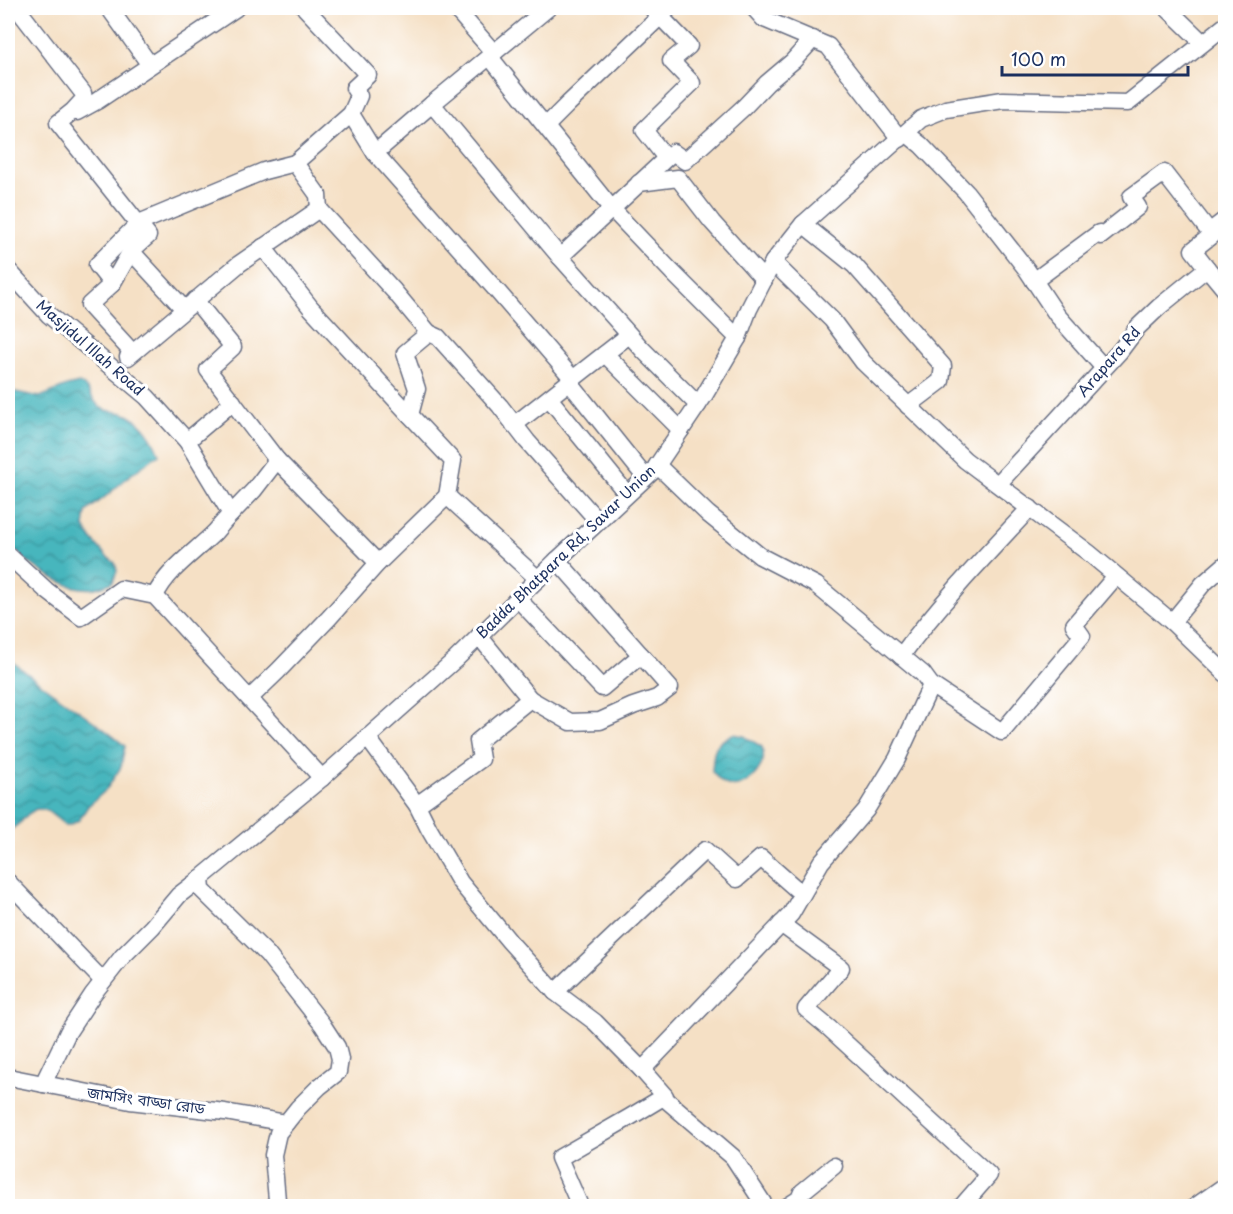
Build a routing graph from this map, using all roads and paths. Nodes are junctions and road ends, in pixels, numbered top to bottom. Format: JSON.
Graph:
{"nodes":[{"id":1,"x":17,"y":8,"type":"edge"},
{"id":2,"x":109,"y":8,"type":"edge"},
{"id":3,"x":237,"y":8,"type":"edge"},
{"id":4,"x":305,"y":8,"type":"edge"},
{"id":5,"x":455,"y":8,"type":"edge"},
{"id":6,"x":548,"y":8,"type":"edge"},
{"id":7,"x":754,"y":8,"type":"edge"},
{"id":8,"x":1167,"y":8,"type":"edge"},
{"id":9,"x":660,"y":10,"type":"edge"},
{"id":10,"x":1226,"y":25,"type":"edge"},
{"id":11,"x":813,"y":39,"type":"junction"},
{"id":12,"x":1203,"y":43,"type":"junction"},
{"id":13,"x":491,"y":54,"type":"junction"},
{"id":14,"x":150,"y":65,"type":"junction"},
{"id":15,"x":432,"y":104,"type":"junction"},
{"id":16,"x":351,"y":114,"type":"junction"},
{"id":17,"x":58,"y":123,"type":"junction"},
{"id":18,"x":546,"y":126,"type":"junction"},
{"id":19,"x":903,"y":136,"type":"junction"},
{"id":20,"x":375,"y":153,"type":"junction"},
{"id":21,"x":666,"y":158,"type":"junction"},
{"id":22,"x":295,"y":163,"type":"junction"},
{"id":23,"x":639,"y":183,"type":"junction"},
{"id":24,"x":611,"y":208,"type":"junction"},
{"id":25,"x":319,"y":209,"type":"junction"},
{"id":26,"x":1226,"y":219,"type":"edge"},
{"id":27,"x":139,"y":224,"type":"junction"},
{"id":28,"x":803,"y":224,"type":"junction"},
{"id":29,"x":1209,"y":232,"type":"junction"},
{"id":30,"x":263,"y":248,"type":"junction"},
{"id":31,"x":131,"y":251,"type":"junction"},
{"id":32,"x":560,"y":257,"type":"junction"},
{"id":33,"x":773,"y":262,"type":"junction"},
{"id":34,"x":1207,"y":268,"type":"junction"},
{"id":35,"x":8,"y":270,"type":"edge"},
{"id":36,"x":764,"y":280,"type":"junction"},
{"id":37,"x":1034,"y":281,"type":"junction"},
{"id":38,"x":112,"y":284,"type":"junction"},
{"id":39,"x":1226,"y":291,"type":"edge"},
{"id":40,"x":189,"y":304,"type":"junction"},
{"id":41,"x":429,"y":333,"type":"junction"},
{"id":42,"x":629,"y":335,"type":"junction"},
{"id":43,"x":738,"y":338,"type":"junction"},
{"id":44,"x":605,"y":354,"type":"junction"},
{"id":45,"x":1104,"y":368,"type":"junction"},
{"id":46,"x":571,"y":381,"type":"junction"},
{"id":47,"x":549,"y":398,"type":"junction"},
{"id":48,"x":233,"y":402,"type":"junction"},
{"id":49,"x":698,"y":405,"type":"junction"},
{"id":50,"x":908,"y":406,"type":"junction"},
{"id":51,"x":410,"y":415,"type":"junction"},
{"id":52,"x":514,"y":425,"type":"junction"},
{"id":53,"x":681,"y":430,"type":"junction"},
{"id":54,"x":187,"y":441,"type":"junction"},
{"id":55,"x":277,"y":459,"type":"junction"},
{"id":56,"x":651,"y":471,"type":"junction"},
{"id":57,"x":998,"y":484,"type":"junction"},
{"id":58,"x":627,"y":494,"type":"junction"},
{"id":59,"x":447,"y":496,"type":"junction"},
{"id":60,"x":1030,"y":508,"type":"junction"},
{"id":61,"x":231,"y":514,"type":"junction"},
{"id":62,"x":598,"y":521,"type":"junction"},
{"id":63,"x":8,"y":555,"type":"edge"},
{"id":64,"x":557,"y":560,"type":"junction"},
{"id":65,"x":378,"y":563,"type":"junction"},
{"id":66,"x":1226,"y":564,"type":"edge"},
{"id":67,"x":1116,"y":576,"type":"junction"},
{"id":68,"x":538,"y":579,"type":"junction"},
{"id":69,"x":155,"y":596,"type":"junction"},
{"id":70,"x":518,"y":599,"type":"junction"},
{"id":71,"x":1172,"y":622,"type":"junction"},
{"id":72,"x":479,"y":636,"type":"junction"},
{"id":73,"x":641,"y":655,"type":"junction"},
{"id":74,"x":902,"y":656,"type":"junction"},
{"id":75,"x":1226,"y":674,"type":"edge"},
{"id":76,"x":931,"y":685,"type":"junction"},
{"id":77,"x":250,"y":698,"type":"junction"},
{"id":78,"x":530,"y":699,"type":"junction"},
{"id":79,"x":367,"y":737,"type":"junction"},
{"id":80,"x":322,"y":778,"type":"junction"},
{"id":81,"x":417,"y":805,"type":"junction"},
{"id":82,"x":201,"y":878,"type":"junction"},
{"id":83,"x":8,"y":882,"type":"edge"},
{"id":84,"x":802,"y":894,"type":"junction"},
{"id":85,"x":781,"y":924,"type":"junction"},
{"id":86,"x":103,"y":981,"type":"junction"},
{"id":87,"x":555,"y":992,"type":"junction"},
{"id":88,"x":642,"y":1070,"type":"junction"},
{"id":89,"x":8,"y":1077,"type":"edge"},
{"id":90,"x":43,"y":1084,"type":"junction"},
{"id":91,"x":663,"y":1096,"type":"junction"},
{"id":92,"x":286,"y":1123,"type":"junction"},
{"id":93,"x":834,"y":1166,"type":"dead end"},
{"id":94,"x":1226,"y":1185,"type":"edge"},
{"id":95,"x":279,"y":1206,"type":"edge"},
{"id":96,"x":580,"y":1206,"type":"edge"},
{"id":97,"x":765,"y":1206,"type":"edge"},
{"id":98,"x":788,"y":1206,"type":"edge"},
{"id":99,"x":962,"y":1206,"type":"edge"},
{"id":100,"x":1196,"y":1206,"type":"edge"}],
"edges":[{"from":1,"to":17,"type":"street"},
{"from":2,"to":14,"type":"street"},
{"from":3,"to":14,"type":"street"},
{"from":4,"to":16,"type":"street"},
{"from":5,"to":13,"type":"street"},
{"from":6,"to":13,"type":"street"},
{"from":7,"to":11,"type":"street"},
{"from":8,"to":12,"type":"street"},
{"from":9,"to":18,"type":"street"},
{"from":9,"to":21,"type":"street"},
{"from":10,"to":12,"type":"street","name":"Badda Bhatpara Rd, Savar Union"},
{"from":11,"to":19,"type":"street"},
{"from":11,"to":21,"type":"street"},
{"from":12,"to":19,"type":"street","name":"Badda Bhatpara Rd, Savar Union"},
{"from":13,"to":15,"type":"street"},
{"from":13,"to":18,"type":"street"},
{"from":14,"to":17,"type":"street"},
{"from":15,"to":20,"type":"street"},
{"from":15,"to":32,"type":"street"},
{"from":16,"to":20,"type":"street"},
{"from":16,"to":22,"type":"street"},
{"from":17,"to":27,"type":"street"},
{"from":18,"to":24,"type":"street"},
{"from":19,"to":28,"type":"street","name":"Badda Bhatpara Rd, Savar Union"},
{"from":19,"to":37,"type":"street"},
{"from":20,"to":46,"type":"street"},
{"from":21,"to":23,"type":"street"},
{"from":22,"to":25,"type":"street"},
{"from":22,"to":27,"type":"street"},
{"from":23,"to":24,"type":"street"},
{"from":23,"to":36,"type":"street"},
{"from":24,"to":32,"type":"street"},
{"from":24,"to":43,"type":"street"},
{"from":25,"to":30,"type":"street"},
{"from":25,"to":41,"type":"street"},
{"from":26,"to":29,"type":"street"},
{"from":27,"to":31,"type":"street"},
{"from":27,"to":38,"type":"street"},
{"from":28,"to":33,"type":"street","name":"Badda Bhatpara Rd, Savar Union"},
{"from":28,"to":50,"type":"street"},
{"from":29,"to":34,"type":"street"},
{"from":29,"to":37,"type":"street"},
{"from":30,"to":40,"type":"street"},
{"from":30,"to":51,"type":"street"},
{"from":31,"to":38,"type":"street"},
{"from":31,"to":40,"type":"street"},
{"from":32,"to":42,"type":"street"},
{"from":33,"to":36,"type":"street","name":"Badda Bhatpara Rd, Savar Union"},
{"from":33,"to":50,"type":"street"},
{"from":34,"to":39,"type":"street"},
{"from":34,"to":45,"type":"street","name":"Arapara Rd"},
{"from":35,"to":54,"type":"street","name":"Masjidul Illah Road"},
{"from":36,"to":43,"type":"street","name":"Badda Bhatpara Rd, Savar Union"},
{"from":37,"to":45,"type":"street"},
{"from":38,"to":40,"type":"street"},
{"from":40,"to":48,"type":"street"},
{"from":41,"to":51,"type":"street"},
{"from":41,"to":52,"type":"street"},
{"from":42,"to":44,"type":"street"},
{"from":42,"to":49,"type":"street"},
{"from":43,"to":49,"type":"street","name":"Badda Bhatpara Rd, Savar Union"},
{"from":44,"to":46,"type":"street"},
{"from":44,"to":53,"type":"street"},
{"from":45,"to":57,"type":"street","name":"Arapara Rd"},
{"from":46,"to":47,"type":"street"},
{"from":46,"to":56,"type":"street"},
{"from":47,"to":52,"type":"street"},
{"from":47,"to":58,"type":"street"},
{"from":48,"to":54,"type":"street"},
{"from":48,"to":55,"type":"street"},
{"from":49,"to":53,"type":"street","name":"Badda Bhatpara Rd, Savar Union"},
{"from":50,"to":57,"type":"street"},
{"from":51,"to":59,"type":"street"},
{"from":52,"to":62,"type":"street"},
{"from":53,"to":56,"type":"street","name":"Badda Bhatpara Rd, Savar Union"},
{"from":54,"to":61,"type":"street","name":"Masjidul Illah Road"},
{"from":55,"to":61,"type":"street"},
{"from":55,"to":65,"type":"street"},
{"from":56,"to":58,"type":"street","name":"Badda Bhatpara Rd, Savar Union"},
{"from":56,"to":74,"type":"street"},
{"from":57,"to":60,"type":"street"},
{"from":58,"to":62,"type":"street","name":"Badda Bhatpara Rd, Savar Union"},
{"from":59,"to":65,"type":"street"},
{"from":59,"to":68,"type":"street"},
{"from":60,"to":67,"type":"street"},
{"from":60,"to":74,"type":"street"},
{"from":61,"to":69,"type":"street"},
{"from":62,"to":64,"type":"street","name":"Badda Bhatpara Rd, Savar Union"},
{"from":63,"to":69,"type":"street"},
{"from":64,"to":68,"type":"street","name":"Badda Bhatpara Rd, Savar Union"},
{"from":64,"to":73,"type":"street"},
{"from":65,"to":77,"type":"street"},
{"from":66,"to":71,"type":"street"},
{"from":67,"to":71,"type":"street"},
{"from":67,"to":76,"type":"street"},
{"from":68,"to":70,"type":"street","name":"Badda Bhatpara Rd, Savar Union"},
{"from":69,"to":77,"type":"street"},
{"from":70,"to":72,"type":"street","name":"Badda Bhatpara Rd, Savar Union"},
{"from":70,"to":73,"type":"street"},
{"from":71,"to":75,"type":"street"},
{"from":72,"to":78,"type":"street"},
{"from":72,"to":79,"type":"street","name":"Badda Bhatpara Rd, Savar Union"},
{"from":73,"to":78,"type":"street"},
{"from":74,"to":76,"type":"street"},
{"from":76,"to":84,"type":"street"},
{"from":77,"to":80,"type":"street"},
{"from":78,"to":81,"type":"street"},
{"from":79,"to":80,"type":"street","name":"Badda Bhatpara Rd, Savar Union"},
{"from":79,"to":81,"type":"street"},
{"from":80,"to":82,"type":"street","name":"Badda Bhatpara Rd, Savar Union"},
{"from":81,"to":87,"type":"street"},
{"from":82,"to":86,"type":"street","name":"Badda Bhatpara Rd, Savar Union"},
{"from":82,"to":92,"type":"street"},
{"from":83,"to":86,"type":"street"},
{"from":84,"to":85,"type":"street"},
{"from":84,"to":87,"type":"street"},
{"from":85,"to":88,"type":"street"},
{"from":85,"to":99,"type":"street"},
{"from":86,"to":90,"type":"street","name":"Badda Bhatpara Rd, Savar Union"},
{"from":87,"to":88,"type":"street"},
{"from":88,"to":91,"type":"street"},
{"from":89,"to":90,"type":"street","name":"জামসিং বাড্ডা রোড"},
{"from":90,"to":92,"type":"street","name":"জামসিং বাড্ডা রোড"},
{"from":91,"to":96,"type":"street"},
{"from":91,"to":97,"type":"street"},
{"from":92,"to":95,"type":"street"},
{"from":93,"to":98,"type":"street"},
{"from":94,"to":100,"type":"street"}]}
